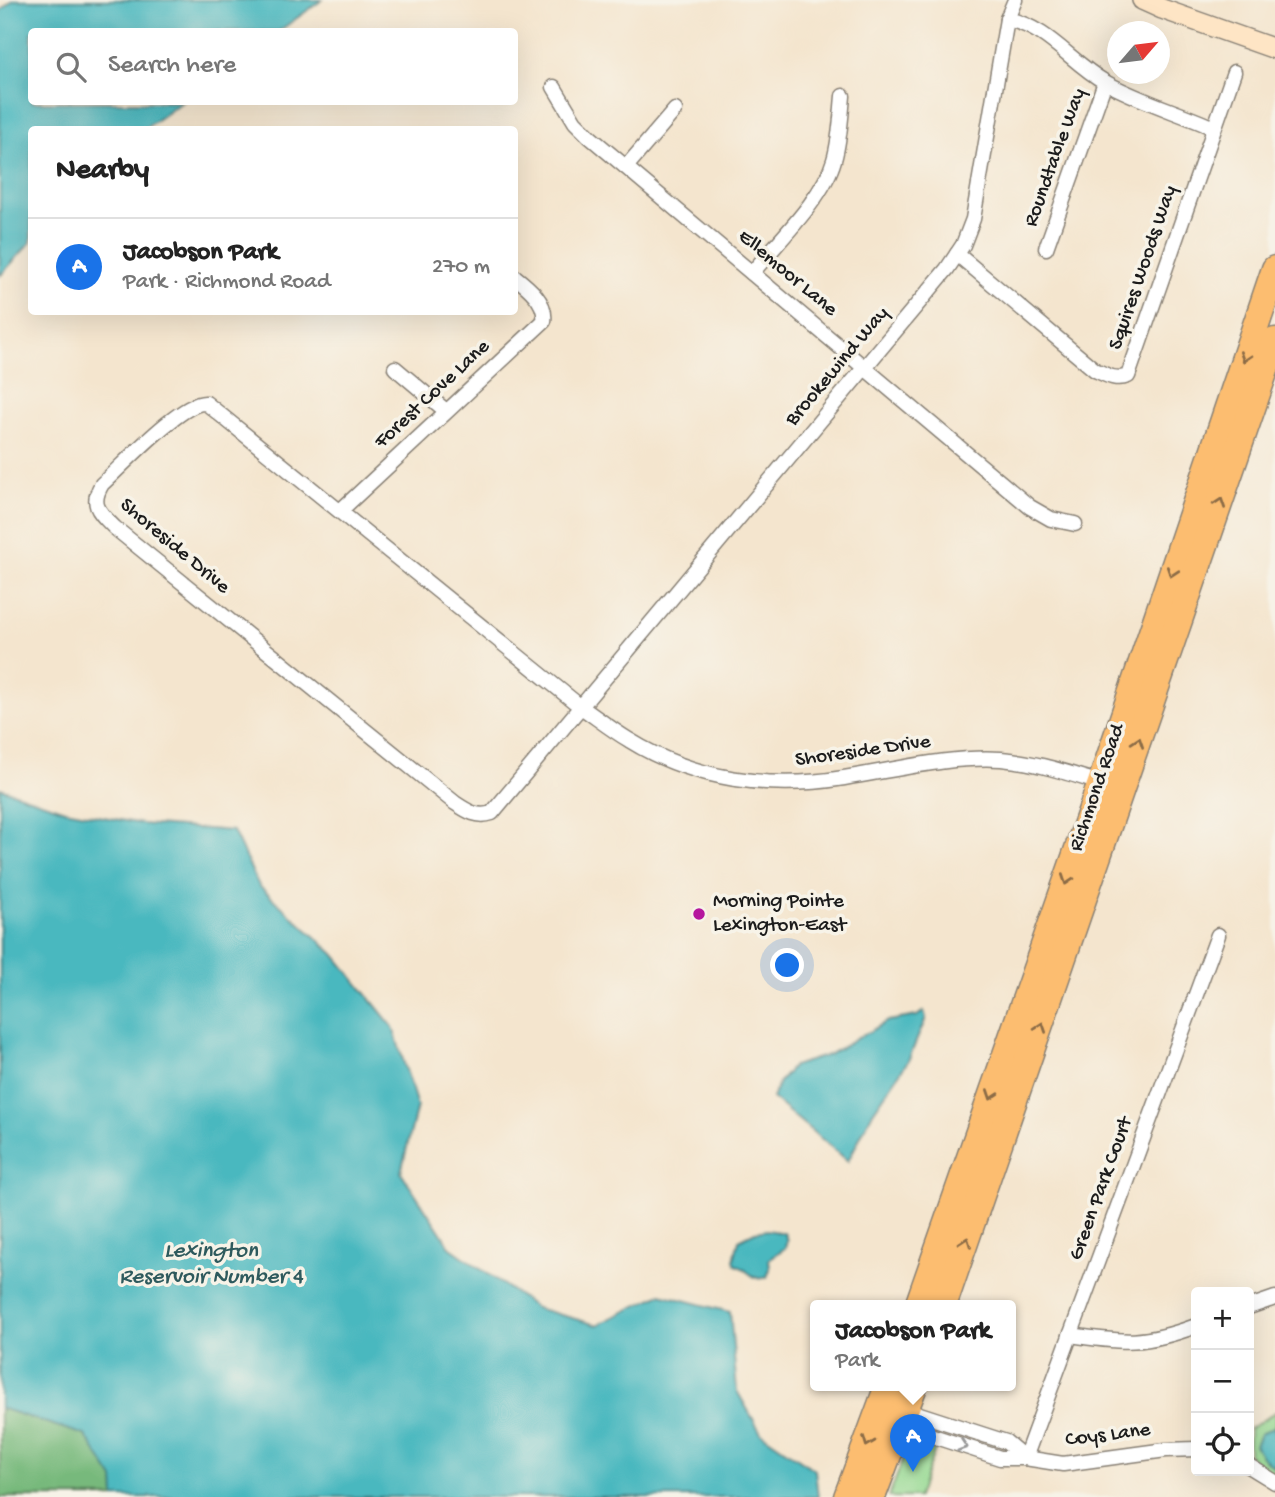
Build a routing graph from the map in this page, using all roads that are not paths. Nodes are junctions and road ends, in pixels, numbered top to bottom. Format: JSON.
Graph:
{"nodes":[{"id":1,"x":1015,"y":0,"type":"edge"},
{"id":2,"x":1142,"y":0,"type":"edge"},
{"id":3,"x":1007,"y":19,"type":"junction"},
{"id":4,"x":1275,"y":49,"type":"edge"},
{"id":5,"x":1234,"y":72,"type":"dead end"},
{"id":6,"x":1105,"y":82,"type":"junction"},
{"id":7,"x":554,"y":87,"type":"dead end"},
{"id":8,"x":844,"y":96,"type":"dead end"},
{"id":9,"x":675,"y":110,"type":"dead end"},
{"id":10,"x":1214,"y":128,"type":"junction"},
{"id":11,"x":625,"y":167,"type":"junction"},
{"id":12,"x":1046,"y":248,"type":"dead end"},
{"id":13,"x":957,"y":254,"type":"junction"},
{"id":14,"x":1275,"y":269,"type":"edge"},
{"id":15,"x":752,"y":273,"type":"junction"},
{"id":16,"x":518,"y":280,"type":"edge"},
{"id":17,"x":1275,"y":341,"type":"edge"},
{"id":18,"x":395,"y":368,"type":"dead end"},
{"id":19,"x":865,"y":368,"type":"junction"},
{"id":20,"x":446,"y":411,"type":"junction"},
{"id":21,"x":340,"y":511,"type":"junction"},
{"id":22,"x":1075,"y":524,"type":"dead end"},
{"id":23,"x":581,"y":707,"type":"junction"},
{"id":24,"x":1111,"y":786,"type":"junction"},
{"id":25,"x":1218,"y":935,"type":"dead end"},
{"id":26,"x":1275,"y":1298,"type":"edge"},
{"id":27,"x":920,"y":1300,"type":"edge"},
{"id":28,"x":945,"y":1300,"type":"edge"},
{"id":29,"x":1254,"y":1305,"type":"edge"},
{"id":30,"x":1191,"y":1328,"type":"edge"},
{"id":31,"x":1070,"y":1335,"type":"junction"},
{"id":32,"x":897,"y":1403,"type":"edge"},
{"id":33,"x":1191,"y":1449,"type":"edge"},
{"id":34,"x":1025,"y":1458,"type":"junction"},
{"id":35,"x":1254,"y":1469,"type":"edge"},
{"id":36,"x":1275,"y":1482,"type":"edge"},
{"id":37,"x":847,"y":1497,"type":"edge"},
{"id":38,"x":872,"y":1497,"type":"edge"}],
"edges":[{"from":1,"to":3,"type":"street","name":"Brookewind Way"},
{"from":2,"to":4,"type":"street"},
{"from":3,"to":6,"type":"street"},
{"from":3,"to":13,"type":"street","name":"Brookewind Way"},
{"from":5,"to":10,"type":"street","name":"Squires Woods Way"},
{"from":6,"to":10,"type":"street"},
{"from":6,"to":12,"type":"street","name":"Roundtable Way"},
{"from":7,"to":11,"type":"street","name":"Ellemoor Lane"},
{"from":8,"to":15,"type":"street"},
{"from":9,"to":11,"type":"street"},
{"from":10,"to":13,"type":"street","name":"Squires Woods Way"},
{"from":11,"to":15,"type":"street","name":"Ellemoor Lane"},
{"from":13,"to":19,"type":"street","name":"Brookewind Way"},
{"from":14,"to":24,"type":"highway","name":"Richmond Road","one_way":true},
{"from":15,"to":19,"type":"street","name":"Ellemoor Lane"},
{"from":16,"to":20,"type":"street","name":"Forest Cove Lane"},
{"from":24,"to":17,"type":"highway","name":"Richmond Road","one_way":true},
{"from":18,"to":20,"type":"street"},
{"from":19,"to":22,"type":"street","name":"Ellemoor Lane"},
{"from":19,"to":23,"type":"street","name":"Brookewind Way"},
{"from":20,"to":21,"type":"street","name":"Forest Cove Lane"},
{"from":21,"to":23,"type":"street","name":"Shoreside Drive"},
{"from":21,"to":23,"type":"street","name":"Shoreside Drive"},
{"from":23,"to":24,"type":"street","name":"Shoreside Drive"},
{"from":24,"to":27,"type":"highway","name":"Richmond Road","one_way":true},
{"from":28,"to":24,"type":"highway","name":"Richmond Road","one_way":true},
{"from":25,"to":31,"type":"street","name":"Green Park Court"},
{"from":26,"to":29,"type":"street"},
{"from":30,"to":31,"type":"street"},
{"from":31,"to":34,"type":"street","name":"Green Park Court"},
{"from":32,"to":34,"type":"street","name":"Coys Lane"},
{"from":32,"to":37,"type":"highway","one_way":true},
{"from":32,"to":38,"type":"highway"},
{"from":33,"to":34,"type":"street","name":"Coys Lane"},
{"from":35,"to":36,"type":"street"}]}
